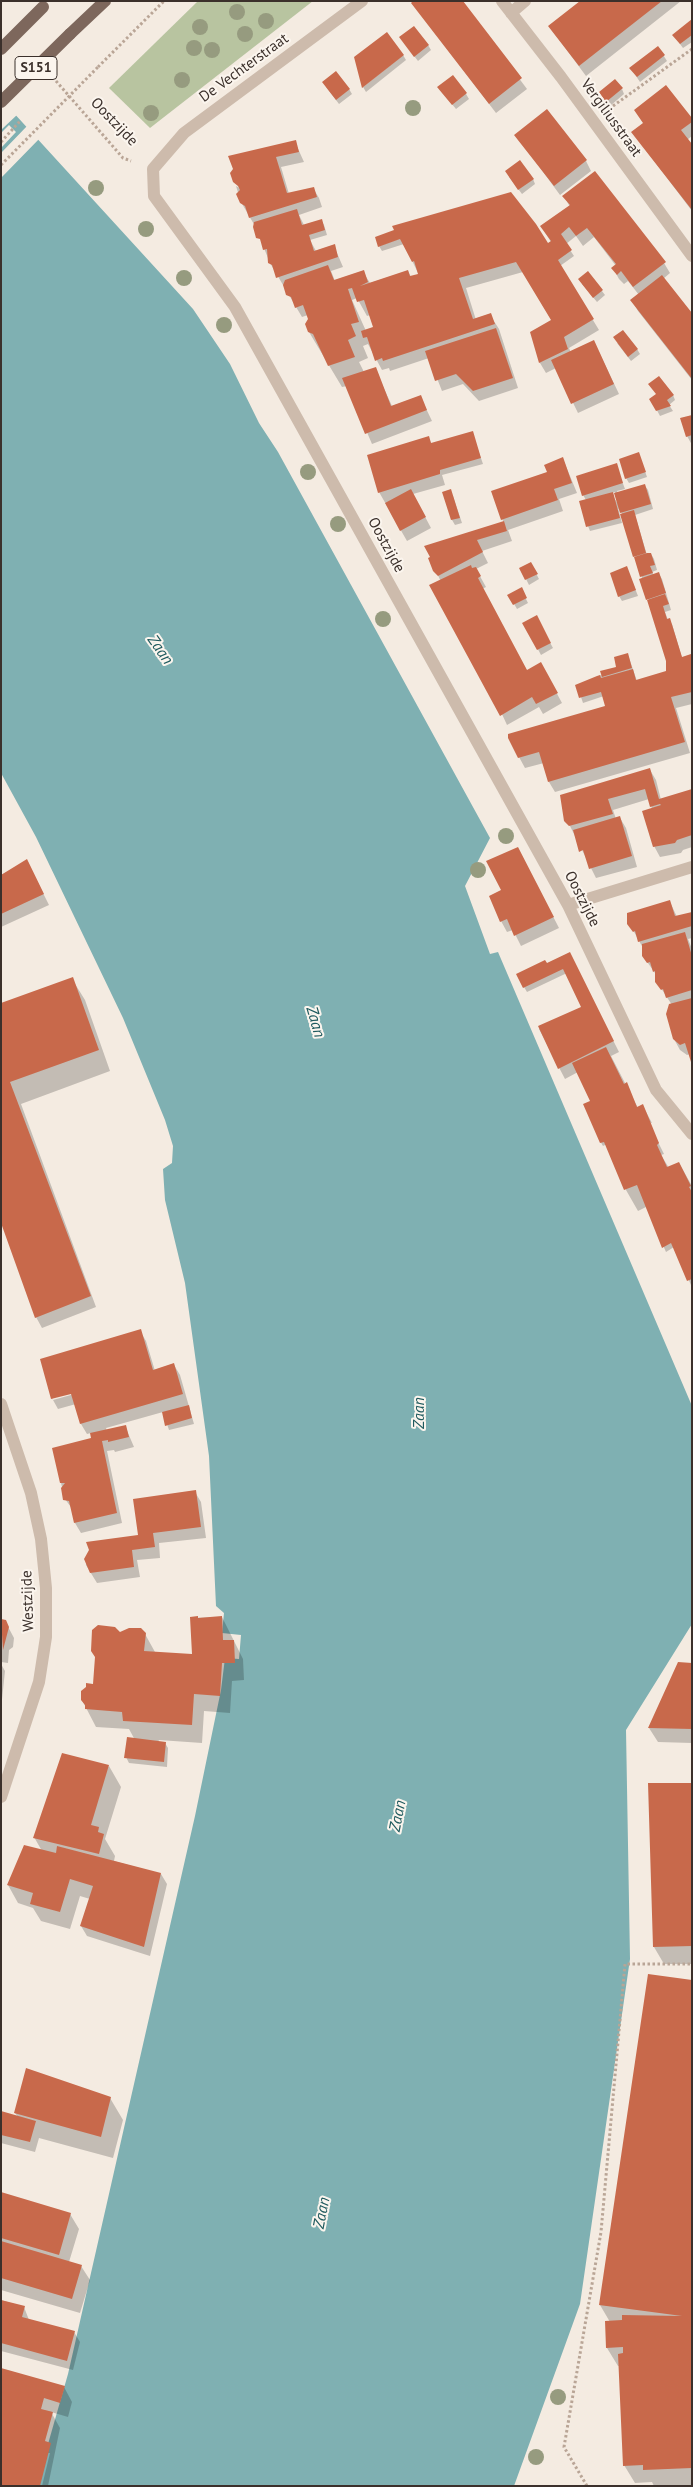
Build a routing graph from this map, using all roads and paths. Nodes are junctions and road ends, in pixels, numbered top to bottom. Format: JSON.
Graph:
{"nodes":[{"id":1,"x":105,"y":1,"type":"edge"},
{"id":2,"x":164,"y":1,"type":"edge"},
{"id":3,"x":362,"y":1,"type":"edge"},
{"id":4,"x":502,"y":1,"type":"edge"},
{"id":5,"x":525,"y":1,"type":"edge"},
{"id":6,"x":46,"y":4,"type":"edge"},
{"id":7,"x":511,"y":13,"type":"junction"},
{"id":8,"x":1,"y":49,"type":"edge"},
{"id":9,"x":692,"y":49,"type":"edge"},
{"id":10,"x":51,"y":76,"type":"dead end"},
{"id":11,"x":1,"y":102,"type":"edge"},
{"id":12,"x":592,"y":121,"type":"junction"},
{"id":13,"x":12,"y":129,"type":"dead end"},
{"id":14,"x":1,"y":142,"type":"edge"},
{"id":15,"x":1,"y":165,"type":"edge"},
{"id":16,"x":153,"y":169,"type":"junction"},
{"id":17,"x":692,"y":256,"type":"edge"},
{"id":18,"x":692,"y":866,"type":"edge"},
{"id":19,"x":568,"y":905,"type":"junction"},
{"id":20,"x":692,"y":1134,"type":"edge"},
{"id":21,"x":1,"y":1404,"type":"edge"},
{"id":22,"x":1,"y":1797,"type":"edge"},
{"id":23,"x":692,"y":1964,"type":"edge"},
{"id":24,"x":587,"y":2486,"type":"edge"}],
"edges":[{"from":1,"to":11,"type":"main road","number":"S151","bridge":true},
{"from":2,"to":15,"type":"path","bridge":true},
{"from":3,"to":16,"type":"street","name":"De Vechterstraat"},
{"from":4,"to":7,"type":"street","name":"Vergiliusstraat"},
{"from":5,"to":7,"type":"street"},
{"from":6,"to":8,"type":"main road","number":"S151","bridge":true},
{"from":7,"to":12,"type":"street","name":"Vergiliusstraat"},
{"from":9,"to":12,"type":"path"},
{"from":10,"to":16,"type":"path","name":"Oostzijde"},
{"from":12,"to":17,"type":"street","name":"Vergiliusstraat"},
{"from":13,"to":14,"type":"path"},
{"from":16,"to":19,"type":"street","name":"Oostzijde"},
{"from":18,"to":19,"type":"street"},
{"from":19,"to":20,"type":"street","name":"Oostzijde"},
{"from":21,"to":22,"type":"street","name":"Westzijde"},
{"from":23,"to":24,"type":"path"}]}
